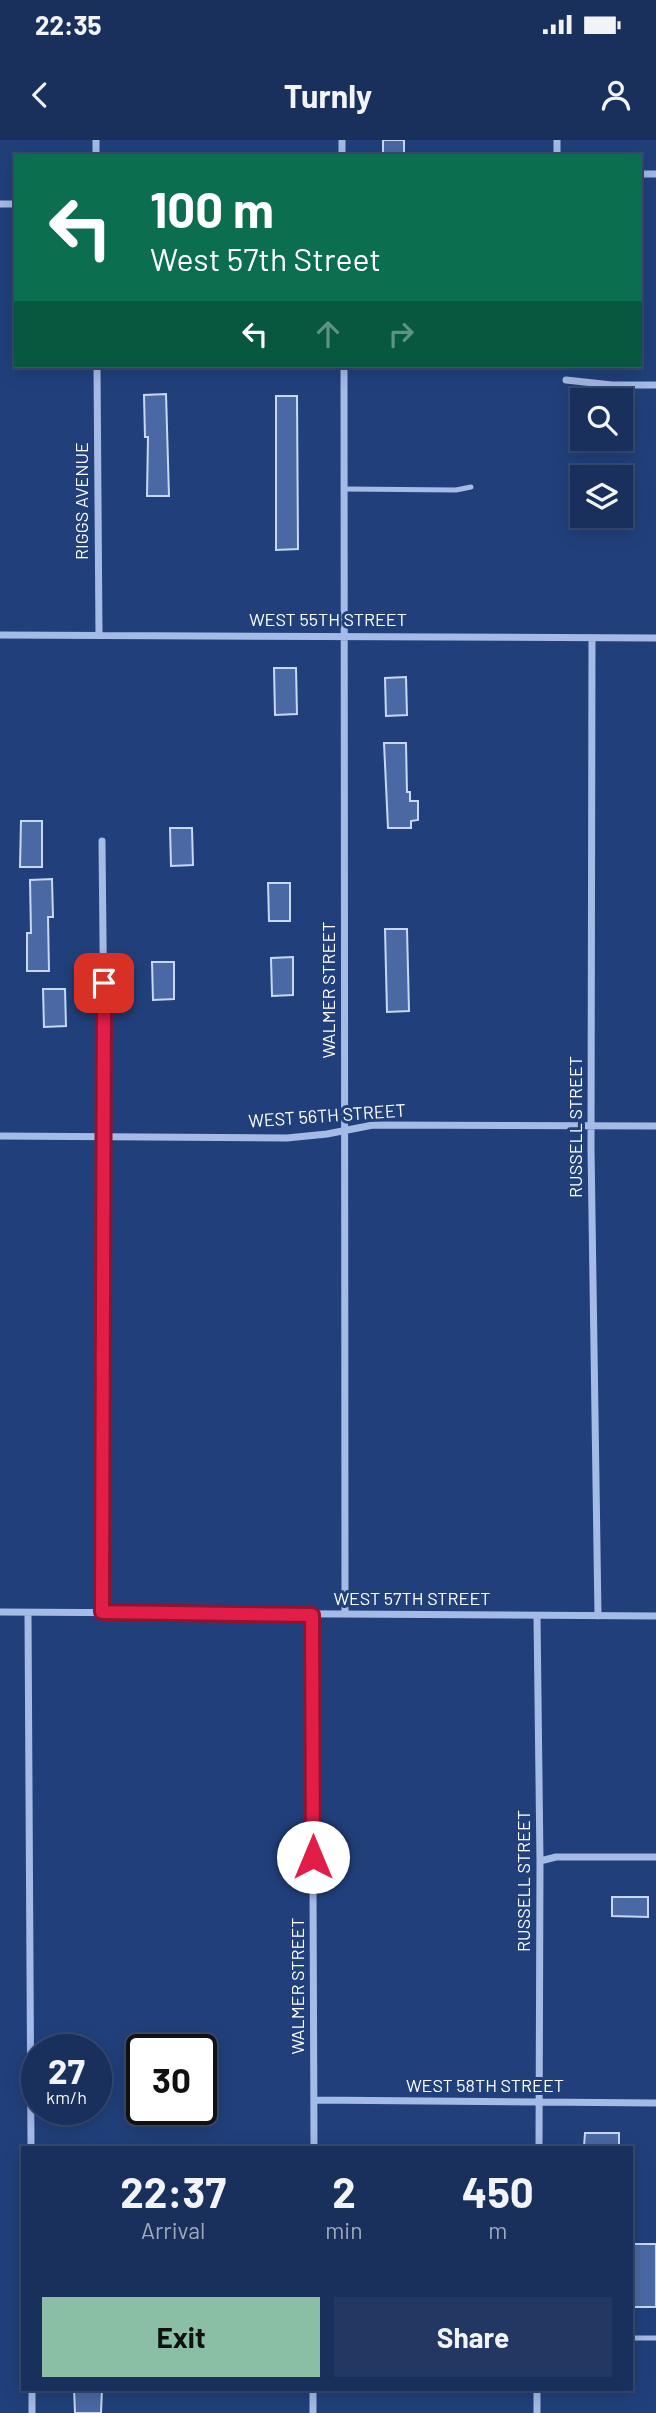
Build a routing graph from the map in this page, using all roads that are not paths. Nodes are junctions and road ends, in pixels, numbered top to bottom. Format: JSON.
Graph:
{"nodes":[{"id":1,"x":97,"y":368,"type":"edge"},
{"id":2,"x":344,"y":368,"type":"edge"},
{"id":3,"x":566,"y":380,"type":"dead end"},
{"id":4,"x":656,"y":385,"type":"edge"},
{"id":5,"x":471,"y":487,"type":"dead end"},
{"id":6,"x":345,"y":489,"type":"junction"},
{"id":7,"x":0,"y":635,"type":"edge"},
{"id":8,"x":99,"y":635,"type":"junction"},
{"id":9,"x":346,"y":636,"type":"junction"},
{"id":10,"x":592,"y":638,"type":"junction"},
{"id":11,"x":656,"y":638,"type":"edge"},
{"id":12,"x":102,"y":841,"type":"dead end"},
{"id":13,"x":592,"y":1125,"type":"junction"},
{"id":14,"x":656,"y":1126,"type":"edge"},
{"id":15,"x":345,"y":1131,"type":"junction"},
{"id":16,"x":0,"y":1136,"type":"edge"},
{"id":17,"x":105,"y":1137,"type":"junction"},
{"id":18,"x":0,"y":1612,"type":"edge"},
{"id":19,"x":102,"y":1612,"type":"junction"},
{"id":20,"x":28,"y":1613,"type":"junction"},
{"id":21,"x":345,"y":1614,"type":"junction"},
{"id":22,"x":312,"y":1615,"type":"junction"},
{"id":23,"x":537,"y":1616,"type":"junction"},
{"id":24,"x":597,"y":1616,"type":"junction"},
{"id":25,"x":656,"y":1616,"type":"edge"},
{"id":26,"x":656,"y":1857,"type":"edge"},
{"id":27,"x":540,"y":1861,"type":"junction"},
{"id":28,"x":314,"y":2100,"type":"junction"},
{"id":29,"x":540,"y":2102,"type":"junction"},
{"id":30,"x":656,"y":2103,"type":"edge"},
{"id":31,"x":31,"y":2146,"type":"edge"},
{"id":32,"x":314,"y":2146,"type":"edge"},
{"id":33,"x":539,"y":2146,"type":"edge"},
{"id":34,"x":633,"y":2338,"type":"edge"},
{"id":35,"x":656,"y":2338,"type":"edge"},
{"id":36,"x":32,"y":2391,"type":"edge"},
{"id":37,"x":313,"y":2391,"type":"edge"},
{"id":38,"x":537,"y":2391,"type":"edge"},
{"id":39,"x":32,"y":2413,"type":"edge"},
{"id":40,"x":313,"y":2413,"type":"edge"},
{"id":41,"x":537,"y":2413,"type":"edge"}],
"edges":[{"from":1,"to":8,"type":"street","name":"RIGGS AVENUE"},
{"from":2,"to":6,"type":"street","name":"WALMER STREET"},
{"from":3,"to":4,"type":"street"},
{"from":5,"to":6,"type":"lane"},
{"from":6,"to":9,"type":"street","name":"WALMER STREET"},
{"from":7,"to":8,"type":"street","name":"WEST 55TH STREET"},
{"from":8,"to":9,"type":"street","name":"WEST 55TH STREET"},
{"from":9,"to":10,"type":"street","name":"WEST 55TH STREET"},
{"from":9,"to":15,"type":"street","name":"WALMER STREET"},
{"from":10,"to":11,"type":"street","name":"WEST 55TH STREET"},
{"from":10,"to":13,"type":"street","name":"RUSSELL STREET"},
{"from":12,"to":17,"type":"street"},
{"from":13,"to":14,"type":"street","name":"WEST 56TH STREET"},
{"from":13,"to":15,"type":"street","name":"WEST 56TH STREET"},
{"from":13,"to":24,"type":"street","name":"RUSSELL STREET"},
{"from":15,"to":17,"type":"street","name":"WEST 56TH STREET"},
{"from":15,"to":21,"type":"street","name":"WALMER STREET"},
{"from":16,"to":17,"type":"street","name":"WEST 56TH STREET"},
{"from":17,"to":19,"type":"street"},
{"from":18,"to":20,"type":"street","name":"WEST 57TH STREET"},
{"from":19,"to":20,"type":"street","name":"WEST 57TH STREET"},
{"from":19,"to":22,"type":"street","name":"WEST 57TH STREET"},
{"from":20,"to":31,"type":"street"},
{"from":21,"to":22,"type":"street","name":"WEST 57TH STREET"},
{"from":21,"to":23,"type":"street","name":"WEST 57TH STREET"},
{"from":22,"to":28,"type":"street","name":"WALMER STREET"},
{"from":23,"to":24,"type":"street","name":"WEST 57TH STREET"},
{"from":23,"to":27,"type":"street","name":"RUSSELL STREET"},
{"from":24,"to":25,"type":"street","name":"WEST 57TH STREET"},
{"from":26,"to":27,"type":"street"},
{"from":27,"to":29,"type":"street","name":"RUSSELL STREET"},
{"from":28,"to":29,"type":"street","name":"WEST 58TH STREET"},
{"from":28,"to":32,"type":"street","name":"WALMER STREET"},
{"from":29,"to":30,"type":"street","name":"WEST 58TH STREET"},
{"from":29,"to":33,"type":"street","name":"RUSSELL STREET"},
{"from":34,"to":35,"type":"lane"},
{"from":36,"to":39,"type":"street"},
{"from":37,"to":40,"type":"street"},
{"from":38,"to":41,"type":"street"}]}
